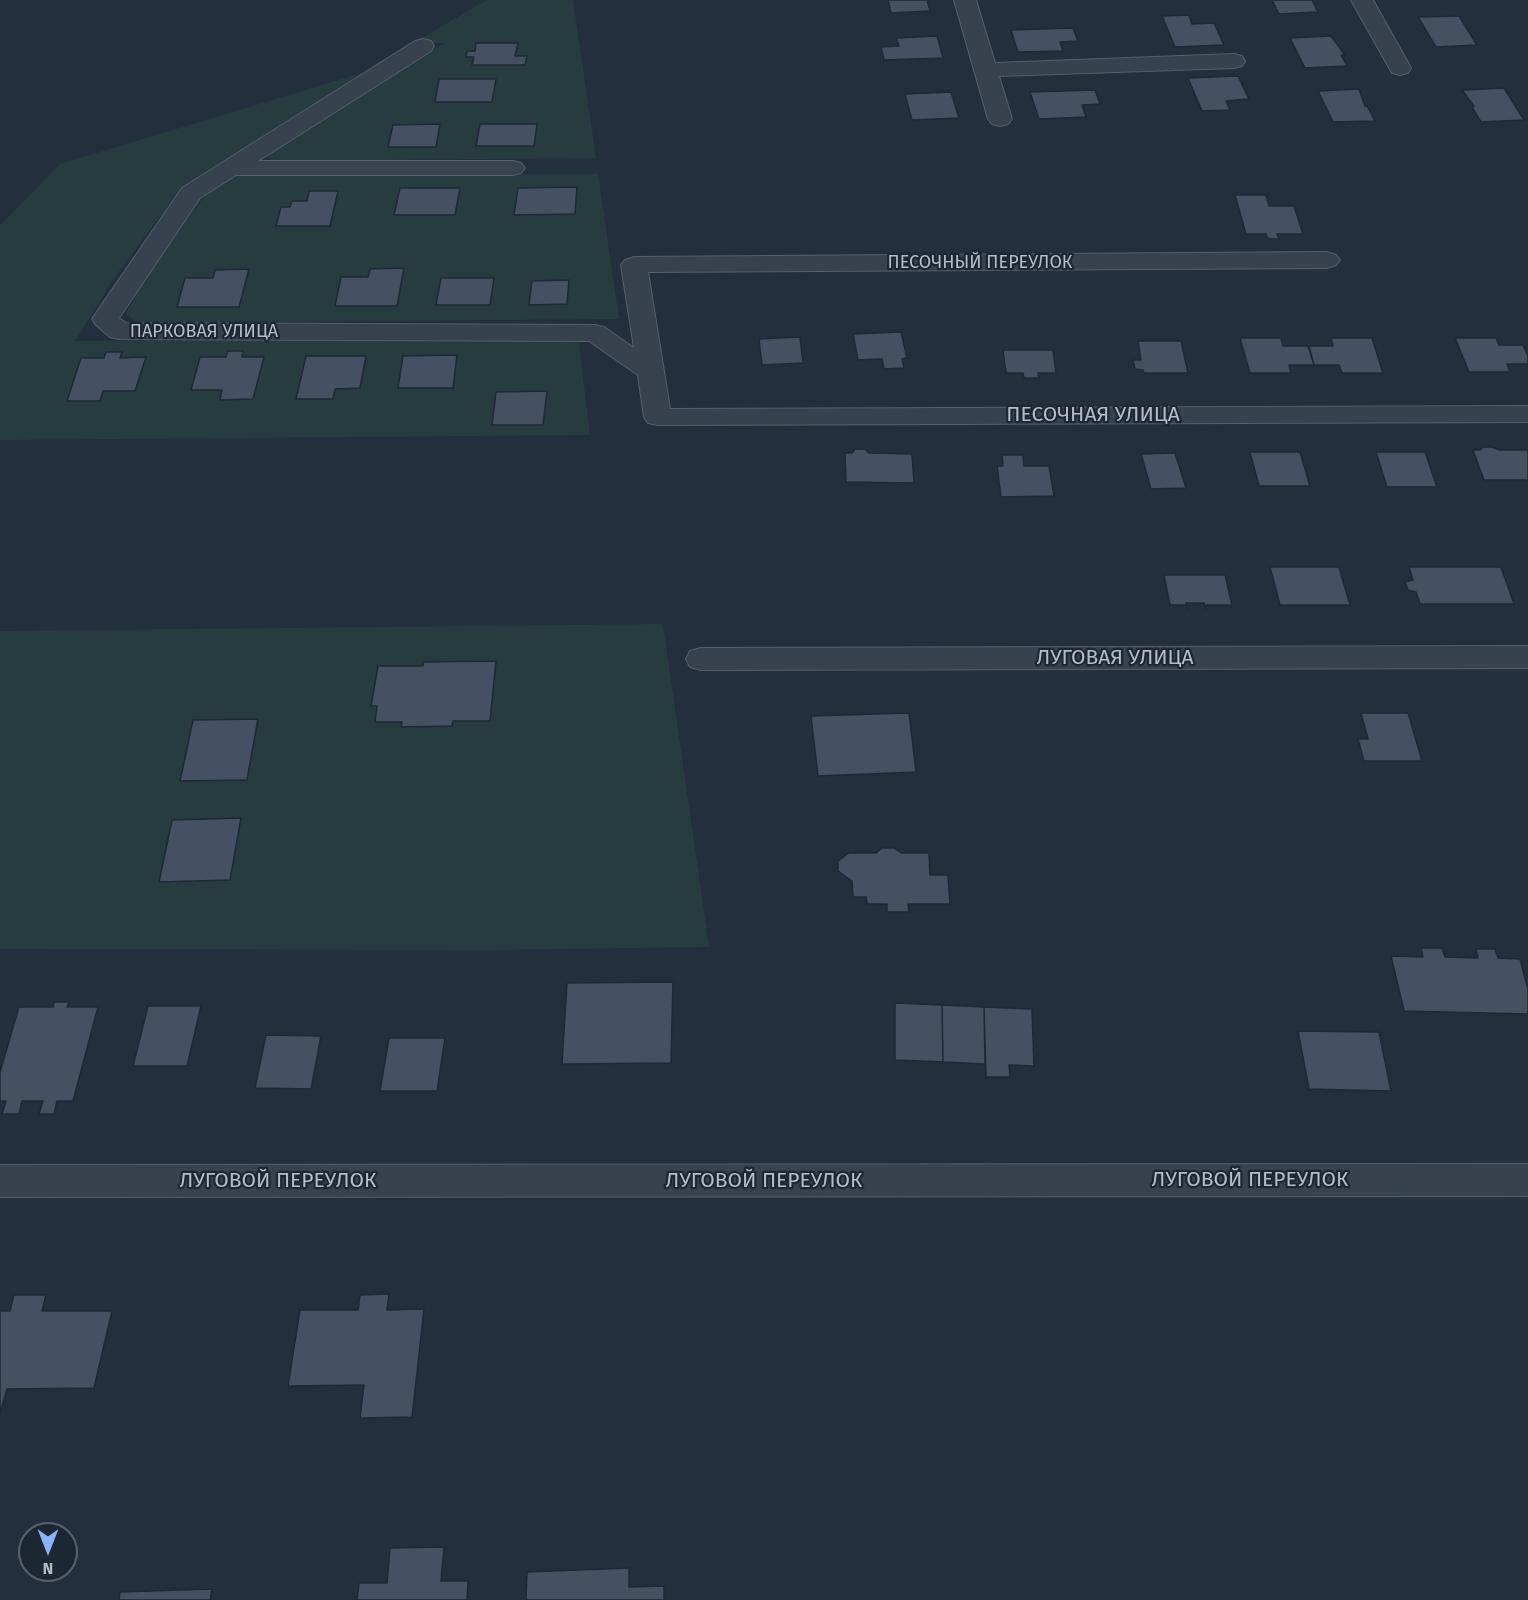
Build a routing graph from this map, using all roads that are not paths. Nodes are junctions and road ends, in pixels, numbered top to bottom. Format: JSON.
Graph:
{"nodes":[{"id":1,"x":965,"y":0,"type":"edge"},
{"id":2,"x":1362,"y":0,"type":"edge"},
{"id":3,"x":423,"y":46,"type":"dead end"},
{"id":4,"x":1234,"y":61,"type":"dead end"},
{"id":5,"x":1400,"y":68,"type":"dead end"},
{"id":6,"x":985,"y":70,"type":"junction"},
{"id":7,"x":1000,"y":119,"type":"dead end"},
{"id":8,"x":230,"y":168,"type":"junction"},
{"id":9,"x":513,"y":168,"type":"dead end"},
{"id":10,"x":1327,"y":260,"type":"dead end"},
{"id":11,"x":651,"y":372,"type":"junction"},
{"id":12,"x":1528,"y":414,"type":"edge"},
{"id":13,"x":1528,"y":657,"type":"edge"},
{"id":14,"x":701,"y":658,"type":"dead end"},
{"id":15,"x":1528,"y":1180,"type":"edge"},
{"id":16,"x":0,"y":1181,"type":"edge"}],
"edges":[{"from":1,"to":6,"type":"street"},
{"from":2,"to":5,"type":"street"},
{"from":3,"to":8,"type":"street","name":"ПАРКОВАЯ УЛИЦА"},
{"from":4,"to":6,"type":"street"},
{"from":6,"to":7,"type":"street"},
{"from":8,"to":9,"type":"street"},
{"from":8,"to":11,"type":"street","name":"ПАРКОВАЯ УЛИЦА"},
{"from":10,"to":11,"type":"street","name":"ПЕСОЧНЫЙ ПЕРЕУЛОК"},
{"from":11,"to":12,"type":"street","name":"ПЕСОЧНАЯ УЛИЦА"},
{"from":13,"to":14,"type":"street","name":"ЛУГОВАЯ УЛИЦА"},
{"from":15,"to":16,"type":"street","name":"ЛУГОВОЙ ПЕРЕУЛОК"}]}
